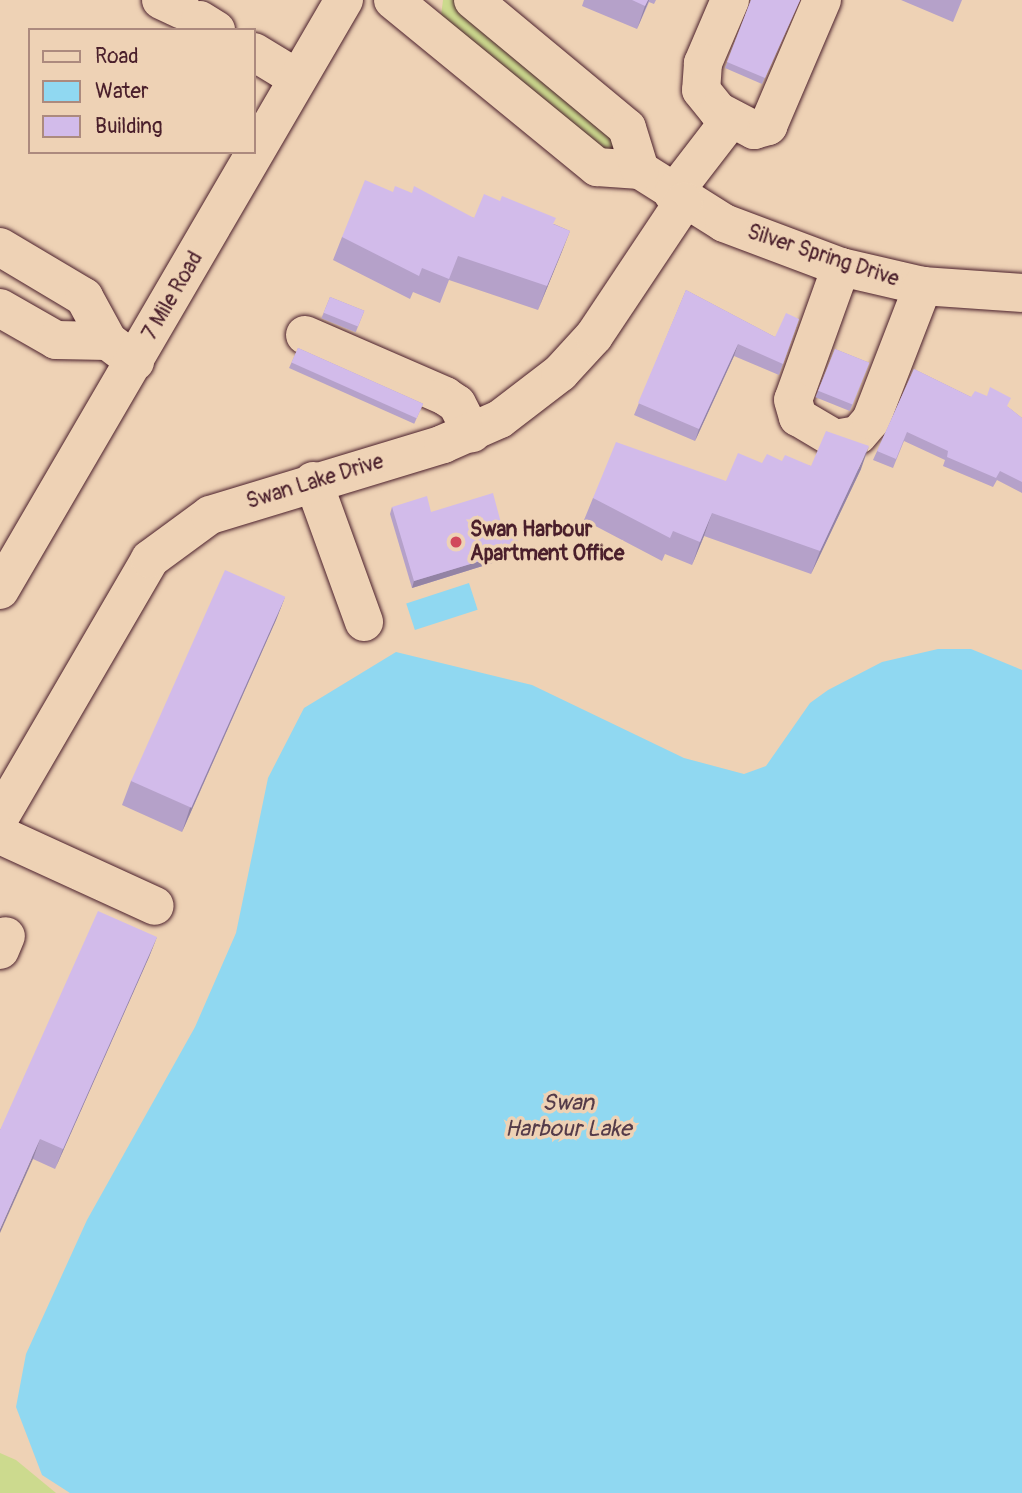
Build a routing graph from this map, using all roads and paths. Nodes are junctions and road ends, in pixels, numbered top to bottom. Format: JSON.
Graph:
{"nodes":[{"id":1,"x":344,"y":0,"type":"edge"},
{"id":2,"x":393,"y":0,"type":"edge"},
{"id":3,"x":473,"y":0,"type":"edge"},
{"id":4,"x":730,"y":0,"type":"edge"},
{"id":5,"x":822,"y":0,"type":"edge"},
{"id":6,"x":256,"y":53,"type":"edge"},
{"id":7,"x":298,"y":78,"type":"junction"},
{"id":8,"x":730,"y":120,"type":"junction"},
{"id":9,"x":256,"y":143,"type":"edge"},
{"id":10,"x":249,"y":154,"type":"edge"},
{"id":11,"x":640,"y":170,"type":"junction"},
{"id":12,"x":678,"y":198,"type":"junction"},
{"id":13,"x":0,"y":247,"type":"edge"},
{"id":14,"x":841,"y":267,"type":"junction"},
{"id":15,"x":923,"y":286,"type":"junction"},
{"id":16,"x":1022,"y":293,"type":"edge"},
{"id":17,"x":0,"y":308,"type":"edge"},
{"id":18,"x":305,"y":335,"type":"dead end"},
{"id":19,"x":122,"y":351,"type":"junction"},
{"id":20,"x":472,"y":433,"type":"junction"},
{"id":21,"x":313,"y":481,"type":"junction"},
{"id":22,"x":0,"y":590,"type":"edge"},
{"id":23,"x":364,"y":622,"type":"dead end"},
{"id":24,"x":0,"y":817,"type":"edge"},
{"id":25,"x":0,"y":835,"type":"edge"},
{"id":26,"x":155,"y":906,"type":"dead end"}],
"edges":[{"from":1,"to":7,"type":"street","name":"7 Mile Road"},
{"from":2,"to":11,"type":"street"},
{"from":3,"to":11,"type":"street"},
{"from":4,"to":8,"type":"street"},
{"from":5,"to":8,"type":"street"},
{"from":6,"to":7,"type":"street"},
{"from":7,"to":9,"type":"street","name":"7 Mile Road"},
{"from":8,"to":12,"type":"street","name":"Swan Lake Drive"},
{"from":10,"to":19,"type":"street","name":"7 Mile Road"},
{"from":11,"to":12,"type":"street","name":"Silver Spring Drive"},
{"from":12,"to":14,"type":"street","name":"Silver Spring Drive"},
{"from":12,"to":20,"type":"street","name":"Swan Lake Drive"},
{"from":13,"to":19,"type":"street"},
{"from":14,"to":15,"type":"street","name":"Silver Spring Drive"},
{"from":14,"to":15,"type":"street"},
{"from":15,"to":16,"type":"street","name":"Silver Spring Drive"},
{"from":17,"to":19,"type":"street"},
{"from":18,"to":20,"type":"street"},
{"from":19,"to":22,"type":"street","name":"7 Mile Road"},
{"from":20,"to":21,"type":"street","name":"Swan Lake Drive"},
{"from":21,"to":23,"type":"street"},
{"from":21,"to":24,"type":"street","name":"Swan Lake Drive"},
{"from":25,"to":26,"type":"street"}]}
